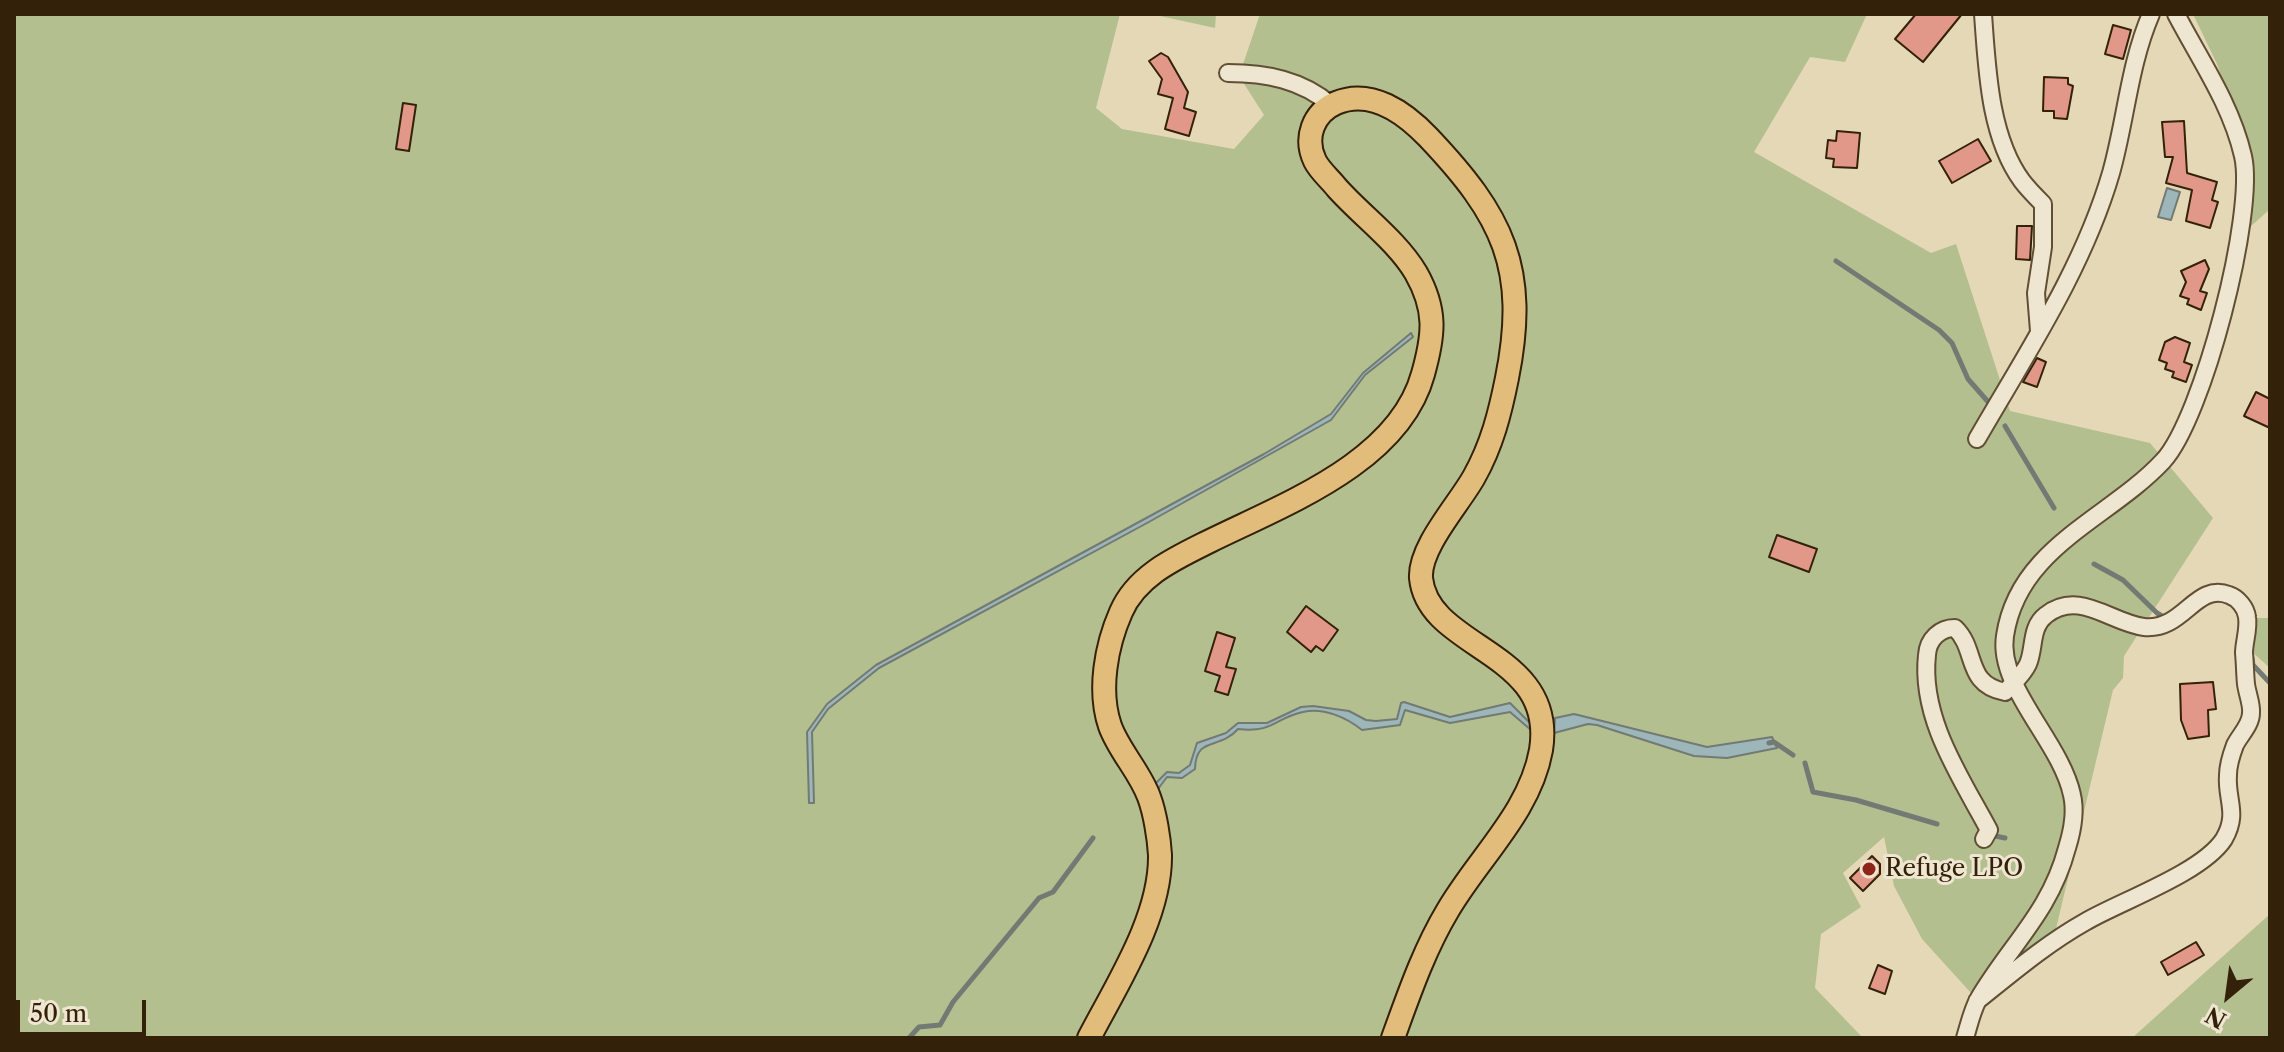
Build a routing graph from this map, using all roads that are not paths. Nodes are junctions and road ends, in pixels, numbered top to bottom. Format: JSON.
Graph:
{"nodes":[{"id":1,"x":1983,"y":14,"type":"edge"},
{"id":2,"x":2151,"y":14,"type":"edge"},
{"id":3,"x":2176,"y":14,"type":"edge"},
{"id":4,"x":1228,"y":73,"type":"dead end"},
{"id":5,"x":1331,"y":105,"type":"junction"},
{"id":6,"x":2039,"y":331,"type":"junction"},
{"id":7,"x":1977,"y":439,"type":"dead end"},
{"id":8,"x":2014,"y":683,"type":"junction"},
{"id":9,"x":1984,"y":839,"type":"dead end"},
{"id":10,"x":1977,"y":1001,"type":"junction"},
{"id":11,"x":1089,"y":1038,"type":"edge"},
{"id":12,"x":1393,"y":1038,"type":"edge"},
{"id":13,"x":1965,"y":1038,"type":"edge"}],
"edges":[{"from":1,"to":6,"type":"street"},
{"from":2,"to":6,"type":"street"},
{"from":3,"to":8,"type":"street"},
{"from":4,"to":5,"type":"street"},
{"from":5,"to":11,"type":"main road"},
{"from":5,"to":12,"type":"main road"},
{"from":6,"to":7,"type":"street"},
{"from":8,"to":9,"type":"street"},
{"from":8,"to":10,"type":"street"},
{"from":8,"to":10,"type":"street"},
{"from":10,"to":13,"type":"street"}]}
